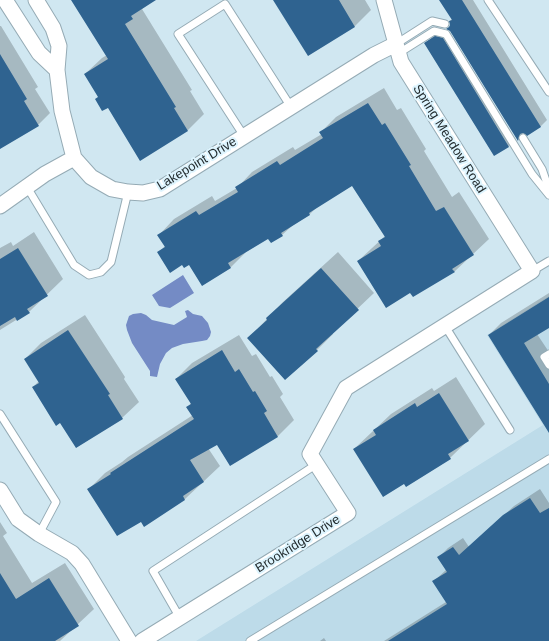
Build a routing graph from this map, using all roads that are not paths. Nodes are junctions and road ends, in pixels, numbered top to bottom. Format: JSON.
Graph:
{"nodes":[{"id":1,"x":5,"y":0,"type":"edge"},
{"id":2,"x":36,"y":0,"type":"edge"},
{"id":3,"x":384,"y":0,"type":"edge"},
{"id":4,"x":488,"y":0,"type":"edge"},
{"id":5,"x":445,"y":24,"type":"dead end"},
{"id":6,"x":397,"y":49,"type":"junction"},
{"id":7,"x":57,"y":70,"type":"junction"},
{"id":8,"x":549,"y":92,"type":"edge"},
{"id":9,"x":291,"y":107,"type":"junction"},
{"id":10,"x":244,"y":136,"type":"junction"},
{"id":11,"x":523,"y":138,"type":"dead end"},
{"id":12,"x":74,"y":158,"type":"junction"},
{"id":13,"x":27,"y":187,"type":"junction"},
{"id":14,"x":549,"y":189,"type":"edge"},
{"id":15,"x":128,"y":192,"type":"junction"},
{"id":16,"x":549,"y":195,"type":"edge"},
{"id":17,"x":0,"y":206,"type":"edge"},
{"id":18,"x":549,"y":261,"type":"edge"},
{"id":19,"x":532,"y":271,"type":"junction"},
{"id":20,"x":444,"y":326,"type":"junction"},
{"id":21,"x":549,"y":354,"type":"edge"},
{"id":22,"x":549,"y":365,"type":"edge"},
{"id":23,"x":0,"y":414,"type":"edge"},
{"id":24,"x":510,"y":430,"type":"dead end"},
{"id":25,"x":549,"y":459,"type":"edge"},
{"id":26,"x":317,"y":464,"type":"junction"},
{"id":27,"x":0,"y":490,"type":"edge"},
{"id":28,"x":39,"y":534,"type":"junction"},
{"id":29,"x":180,"y":618,"type":"junction"},
{"id":30,"x":129,"y":641,"type":"edge"},
{"id":31,"x":142,"y":641,"type":"edge"},
{"id":32,"x":250,"y":641,"type":"edge"}],
"edges":[{"from":1,"to":7,"type":"street"},
{"from":2,"to":7,"type":"street","name":"Lakepoint Drive"},
{"from":3,"to":6,"type":"street","name":"Spring Meadow Road"},
{"from":4,"to":8,"type":"lane"},
{"from":5,"to":6,"type":"lane"},
{"from":6,"to":9,"type":"street","name":"Lakepoint Drive"},
{"from":6,"to":16,"type":"lane"},
{"from":6,"to":19,"type":"street","name":"Spring Meadow Road"},
{"from":7,"to":12,"type":"street","name":"Lakepoint Drive"},
{"from":9,"to":10,"type":"street","name":"Lakepoint Drive"},
{"from":9,"to":10,"type":"lane"},
{"from":10,"to":15,"type":"street","name":"Lakepoint Drive"},
{"from":11,"to":14,"type":"lane"},
{"from":12,"to":13,"type":"street"},
{"from":12,"to":15,"type":"street","name":"Lakepoint Drive"},
{"from":13,"to":15,"type":"lane"},
{"from":13,"to":17,"type":"street"},
{"from":18,"to":19,"type":"lane"},
{"from":19,"to":20,"type":"street","name":"Brookridge Drive"},
{"from":20,"to":24,"type":"lane"},
{"from":20,"to":26,"type":"street","name":"Brookridge Drive"},
{"from":21,"to":22,"type":"lane"},
{"from":23,"to":28,"type":"lane"},
{"from":25,"to":32,"type":"lane"},
{"from":26,"to":29,"type":"lane"},
{"from":26,"to":29,"type":"street","name":"Brookridge Drive"},
{"from":27,"to":28,"type":"street"},
{"from":28,"to":30,"type":"street"},
{"from":29,"to":31,"type":"street","name":"Brookridge Drive"}]}
